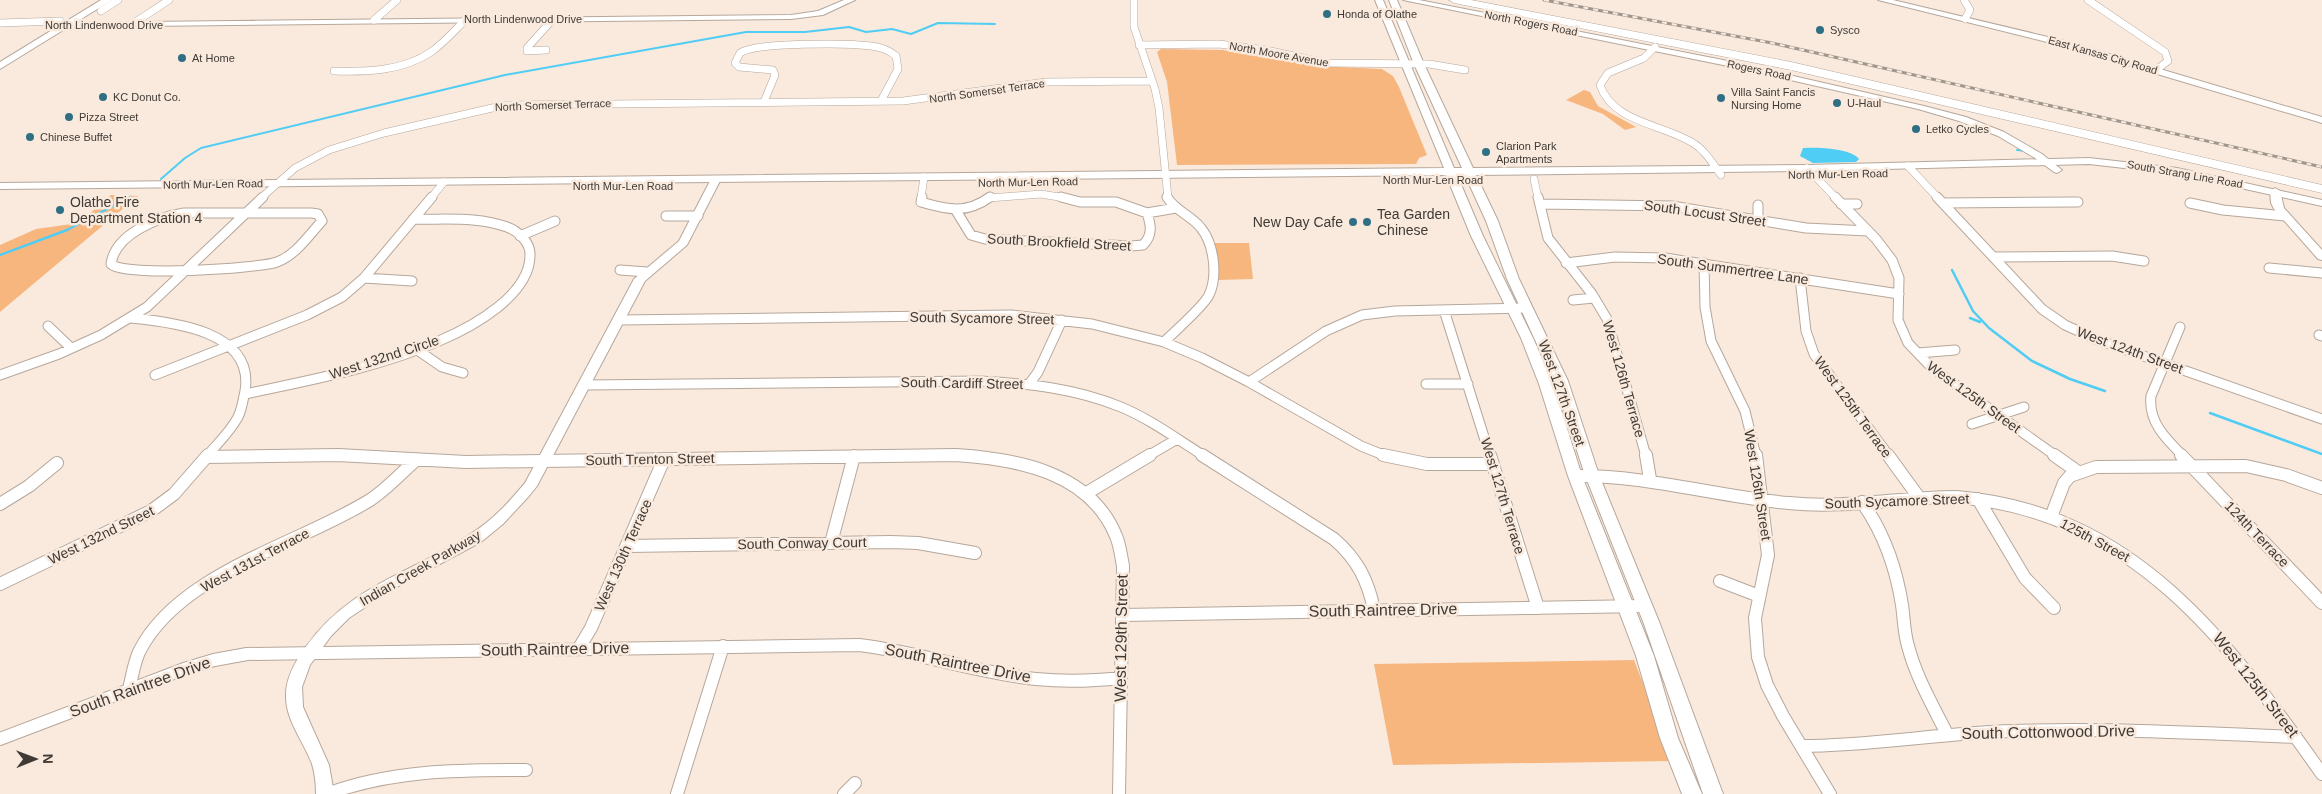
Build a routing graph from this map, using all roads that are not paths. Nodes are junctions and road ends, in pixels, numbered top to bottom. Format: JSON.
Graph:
{"nodes":[{"id":1,"x":95,"y":0,"type":"edge"},
{"id":2,"x":107,"y":0,"type":"edge"},
{"id":3,"x":118,"y":0,"type":"edge"},
{"id":4,"x":169,"y":0,"type":"edge"},
{"id":5,"x":398,"y":0,"type":"edge"},
{"id":6,"x":851,"y":0,"type":"edge"},
{"id":7,"x":1134,"y":0,"type":"edge"},
{"id":8,"x":1407,"y":0,"type":"edge"},
{"id":9,"x":1454,"y":0,"type":"edge"},
{"id":10,"x":1486,"y":0,"type":"edge"},
{"id":11,"x":1882,"y":0,"type":"edge"},
{"id":12,"x":1891,"y":0,"type":"edge"},
{"id":13,"x":1964,"y":0,"type":"edge"},
{"id":14,"x":2088,"y":0,"type":"edge"},
{"id":15,"x":1379,"y":1,"type":"edge"},
{"id":16,"x":1394,"y":3,"type":"edge"},
{"id":17,"x":101,"y":11,"type":"dead end"},
{"id":18,"x":1966,"y":18,"type":"junction"},
{"id":19,"x":553,"y":19,"type":"junction"},
{"id":20,"x":374,"y":20,"type":"junction"},
{"id":21,"x":465,"y":20,"type":"junction"},
{"id":22,"x":137,"y":21,"type":"junction"},
{"id":23,"x":192,"y":22,"type":"junction"},
{"id":24,"x":0,"y":23,"type":"edge"},
{"id":25,"x":63,"y":23,"type":"junction"},
{"id":26,"x":1139,"y":45,"type":"junction"},
{"id":27,"x":1655,"y":48,"type":"junction"},
{"id":28,"x":546,"y":50,"type":"dead end"},
{"id":29,"x":0,"y":59,"type":"edge"},
{"id":30,"x":1404,"y":64,"type":"junction"},
{"id":31,"x":1419,"y":64,"type":"junction"},
{"id":32,"x":0,"y":66,"type":"edge"},
{"id":33,"x":2157,"y":69,"type":"junction"},
{"id":34,"x":1464,"y":70,"type":"dead end"},
{"id":35,"x":334,"y":71,"type":"dead end"},
{"id":36,"x":1152,"y":81,"type":"junction"},
{"id":37,"x":881,"y":101,"type":"junction"},
{"id":38,"x":764,"y":102,"type":"junction"},
{"id":39,"x":2322,"y":119,"type":"edge"},
{"id":40,"x":2046,"y":161,"type":"junction"},
{"id":41,"x":1911,"y":169,"type":"junction"},
{"id":42,"x":2057,"y":170,"type":"junction"},
{"id":43,"x":1810,"y":171,"type":"junction"},
{"id":44,"x":1719,"y":172,"type":"junction"},
{"id":45,"x":1453,"y":176,"type":"junction"},
{"id":46,"x":1471,"y":176,"type":"junction"},
{"id":47,"x":1164,"y":178,"type":"junction"},
{"id":48,"x":1534,"y":179,"type":"junction"},
{"id":49,"x":923,"y":180,"type":"junction"},
{"id":50,"x":2322,"y":181,"type":"edge"},
{"id":51,"x":714,"y":182,"type":"junction"},
{"id":52,"x":442,"y":185,"type":"junction"},
{"id":53,"x":0,"y":186,"type":"edge"},
{"id":54,"x":273,"y":186,"type":"junction"},
{"id":55,"x":2322,"y":189,"type":"edge"},
{"id":56,"x":0,"y":192,"type":"edge"},
{"id":57,"x":2274,"y":194,"type":"junction"},
{"id":58,"x":2078,"y":202,"type":"dead end"},
{"id":59,"x":1943,"y":203,"type":"junction"},
{"id":60,"x":2190,"y":203,"type":"dead end"},
{"id":61,"x":2322,"y":203,"type":"edge"},
{"id":62,"x":1541,"y":204,"type":"junction"},
{"id":63,"x":1841,"y":204,"type":"junction"},
{"id":64,"x":1857,"y":204,"type":"dead end"},
{"id":65,"x":1758,"y":205,"type":"dead end"},
{"id":66,"x":1176,"y":208,"type":"junction"},
{"id":67,"x":2322,"y":208,"type":"edge"},
{"id":68,"x":955,"y":209,"type":"junction"},
{"id":69,"x":246,"y":213,"type":"junction"},
{"id":70,"x":1146,"y":213,"type":"junction"},
{"id":71,"x":666,"y":216,"type":"dead end"},
{"id":72,"x":698,"y":216,"type":"junction"},
{"id":73,"x":2285,"y":216,"type":"junction"},
{"id":74,"x":413,"y":219,"type":"junction"},
{"id":75,"x":1758,"y":219,"type":"junction"},
{"id":76,"x":555,"y":221,"type":"dead end"},
{"id":77,"x":1868,"y":231,"type":"junction"},
{"id":78,"x":520,"y":236,"type":"junction"},
{"id":79,"x":1994,"y":257,"type":"junction"},
{"id":80,"x":2322,"y":257,"type":"edge"},
{"id":81,"x":2144,"y":261,"type":"dead end"},
{"id":82,"x":1566,"y":263,"type":"junction"},
{"id":83,"x":1704,"y":263,"type":"junction"},
{"id":84,"x":2269,"y":268,"type":"dead end"},
{"id":85,"x":187,"y":269,"type":"junction"},
{"id":86,"x":620,"y":270,"type":"dead end"},
{"id":87,"x":646,"y":272,"type":"junction"},
{"id":88,"x":2322,"y":273,"type":"edge"},
{"id":89,"x":364,"y":278,"type":"junction"},
{"id":90,"x":1800,"y":278,"type":"junction"},
{"id":91,"x":412,"y":281,"type":"dead end"},
{"id":92,"x":1899,"y":294,"type":"junction"},
{"id":93,"x":1594,"y":298,"type":"junction"},
{"id":94,"x":1573,"y":300,"type":"dead end"},
{"id":95,"x":1520,"y":309,"type":"junction"},
{"id":96,"x":1444,"y":310,"type":"junction"},
{"id":97,"x":131,"y":318,"type":"junction"},
{"id":98,"x":619,"y":320,"type":"junction"},
{"id":99,"x":1062,"y":320,"type":"junction"},
{"id":100,"x":48,"y":326,"type":"dead end"},
{"id":101,"x":2180,"y":327,"type":"dead end"},
{"id":102,"x":1164,"y":342,"type":"junction"},
{"id":103,"x":230,"y":346,"type":"junction"},
{"id":104,"x":71,"y":348,"type":"junction"},
{"id":105,"x":416,"y":349,"type":"junction"},
{"id":106,"x":1955,"y":350,"type":"dead end"},
{"id":107,"x":1918,"y":353,"type":"junction"},
{"id":108,"x":2164,"y":363,"type":"junction"},
{"id":109,"x":463,"y":373,"type":"dead end"},
{"id":110,"x":0,"y":375,"type":"edge"},
{"id":111,"x":155,"y":375,"type":"dead end"},
{"id":112,"x":1249,"y":382,"type":"junction"},
{"id":113,"x":1030,"y":384,"type":"junction"},
{"id":114,"x":1426,"y":384,"type":"dead end"},
{"id":115,"x":1468,"y":384,"type":"junction"},
{"id":116,"x":585,"y":385,"type":"junction"},
{"id":117,"x":246,"y":394,"type":"junction"},
{"id":118,"x":2024,"y":407,"type":"dead end"},
{"id":119,"x":1998,"y":416,"type":"junction"},
{"id":120,"x":2322,"y":419,"type":"edge"},
{"id":121,"x":1972,"y":424,"type":"dead end"},
{"id":122,"x":1177,"y":439,"type":"junction"},
{"id":123,"x":854,"y":456,"type":"junction"},
{"id":124,"x":206,"y":457,"type":"junction"},
{"id":125,"x":416,"y":460,"type":"junction"},
{"id":126,"x":664,"y":460,"type":"junction"},
{"id":127,"x":544,"y":461,"type":"junction"},
{"id":128,"x":57,"y":463,"type":"dead end"},
{"id":129,"x":1493,"y":464,"type":"junction"},
{"id":130,"x":2191,"y":465,"type":"junction"},
{"id":131,"x":2078,"y":472,"type":"junction"},
{"id":132,"x":1575,"y":476,"type":"junction"},
{"id":133,"x":1592,"y":476,"type":"junction"},
{"id":134,"x":1650,"y":479,"type":"junction"},
{"id":135,"x":2322,"y":488,"type":"edge"},
{"id":136,"x":1084,"y":494,"type":"junction"},
{"id":137,"x":1920,"y":498,"type":"junction"},
{"id":138,"x":1762,"y":499,"type":"junction"},
{"id":139,"x":1978,"y":499,"type":"junction"},
{"id":140,"x":1862,"y":502,"type":"junction"},
{"id":141,"x":0,"y":504,"type":"edge"},
{"id":142,"x":2051,"y":517,"type":"junction"},
{"id":143,"x":831,"y":542,"type":"junction"},
{"id":144,"x":627,"y":546,"type":"junction"},
{"id":145,"x":976,"y":553,"type":"dead end"},
{"id":146,"x":2138,"y":563,"type":"joint"},
{"id":147,"x":1720,"y":581,"type":"dead end"},
{"id":148,"x":0,"y":584,"type":"edge"},
{"id":149,"x":1759,"y":596,"type":"junction"},
{"id":150,"x":2322,"y":603,"type":"edge"},
{"id":151,"x":1625,"y":606,"type":"junction"},
{"id":152,"x":1644,"y":606,"type":"junction"},
{"id":153,"x":1538,"y":608,"type":"junction"},
{"id":154,"x":2054,"y":608,"type":"dead end"},
{"id":155,"x":1374,"y":610,"type":"junction"},
{"id":156,"x":1122,"y":615,"type":"junction"},
{"id":157,"x":723,"y":646,"type":"junction"},
{"id":158,"x":579,"y":648,"type":"junction"},
{"id":159,"x":310,"y":653,"type":"junction"},
{"id":160,"x":1120,"y":678,"type":"junction"},
{"id":161,"x":129,"y":689,"type":"junction"},
{"id":162,"x":1947,"y":734,"type":"junction"},
{"id":163,"x":2296,"y":737,"type":"junction"},
{"id":164,"x":0,"y":739,"type":"edge"},
{"id":165,"x":1801,"y":746,"type":"junction"},
{"id":166,"x":526,"y":770,"type":"dead end"},
{"id":167,"x":2322,"y":774,"type":"edge"},
{"id":168,"x":855,"y":782,"type":"dead end"},
{"id":169,"x":326,"y":794,"type":"edge"},
{"id":170,"x":677,"y":794,"type":"edge"},
{"id":171,"x":844,"y":794,"type":"edge"},
{"id":172,"x":1119,"y":794,"type":"edge"},
{"id":173,"x":1692,"y":794,"type":"edge"},
{"id":174,"x":1713,"y":794,"type":"edge"},
{"id":175,"x":1830,"y":794,"type":"edge"}],
"edges":[{"from":1,"to":25,"type":"main road"},
{"from":2,"to":25,"type":"main road"},
{"from":3,"to":17,"type":"street"},
{"from":4,"to":22,"type":"street"},
{"from":5,"to":20,"type":"street"},
{"from":6,"to":19,"type":"street","name":"North Lindenwood Drive"},
{"from":7,"to":26,"type":"street"},
{"from":8,"to":27,"type":"street","name":"North Rogers Road"},
{"from":9,"to":55,"type":"highway"},
{"from":10,"to":50,"type":"highway"},
{"from":11,"to":18,"type":"main road","name":"East Kansas City Road"},
{"from":12,"to":18,"type":"main road","name":"East Kansas City Road"},
{"from":13,"to":18,"type":"street"},
{"from":14,"to":33,"type":"street"},
{"from":15,"to":30,"type":"main road","name":"West 127th Street"},
{"from":16,"to":31,"type":"main road","name":"West 127th Street"},
{"from":18,"to":33,"type":"main road","name":"East Kansas City Road"},
{"from":19,"to":21,"type":"street","name":"North Lindenwood Drive"},
{"from":19,"to":28,"type":"street"},
{"from":20,"to":21,"type":"street","name":"North Lindenwood Drive"},
{"from":20,"to":23,"type":"street","name":"North Lindenwood Drive"},
{"from":21,"to":35,"type":"street"},
{"from":22,"to":23,"type":"street","name":"North Lindenwood Drive"},
{"from":22,"to":25,"type":"street","name":"North Lindenwood Drive"},
{"from":23,"to":25,"type":"street","name":"North Lindenwood Drive"},
{"from":24,"to":25,"type":"street","name":"North Lindenwood Drive"},
{"from":25,"to":29,"type":"main road"},
{"from":25,"to":32,"type":"main road"},
{"from":26,"to":30,"type":"street","name":"North Moore Avenue"},
{"from":26,"to":36,"type":"street"},
{"from":27,"to":40,"type":"street","name":"Rogers Road"},
{"from":27,"to":44,"type":"street"},
{"from":30,"to":31,"type":"street","name":"North Moore Avenue"},
{"from":30,"to":45,"type":"main road","name":"West 127th Street"},
{"from":31,"to":34,"type":"street","name":"North Moore Avenue"},
{"from":31,"to":46,"type":"main road","name":"West 127th Street"},
{"from":33,"to":39,"type":"main road","name":"East Kansas City Road"},
{"from":36,"to":37,"type":"street","name":"North Somerset Terrace"},
{"from":36,"to":47,"type":"street"},
{"from":37,"to":38,"type":"street","name":"North Somerset Terrace"},
{"from":37,"to":38,"type":"street"},
{"from":38,"to":54,"type":"street","name":"North Somerset Terrace"},
{"from":40,"to":41,"type":"main road","name":"North Mur-Len Road"},
{"from":40,"to":42,"type":"street","name":"Rogers Road"},
{"from":40,"to":57,"type":"main road","name":"South Strang Line Road"},
{"from":41,"to":42,"type":"main road","name":"North Mur-Len Road"},
{"from":41,"to":43,"type":"main road","name":"North Mur-Len Road"},
{"from":41,"to":59,"type":"street","name":"West 124th Street"},
{"from":42,"to":57,"type":"main road","name":"South Strang Line Road"},
{"from":43,"to":44,"type":"main road","name":"North Mur-Len Road"},
{"from":43,"to":63,"type":"street","name":"West 125th Street"},
{"from":44,"to":46,"type":"main road","name":"North Mur-Len Road"},
{"from":44,"to":48,"type":"main road","name":"North Mur-Len Road"},
{"from":45,"to":46,"type":"main road","name":"North Mur-Len Road"},
{"from":45,"to":47,"type":"main road","name":"North Mur-Len Road"},
{"from":45,"to":95,"type":"main road","name":"West 127th Street"},
{"from":46,"to":48,"type":"main road","name":"North Mur-Len Road"},
{"from":46,"to":95,"type":"main road","name":"West 127th Street"},
{"from":47,"to":49,"type":"main road","name":"North Mur-Len Road"},
{"from":47,"to":66,"type":"street"},
{"from":48,"to":62,"type":"street","name":"West 126th Terrace"},
{"from":49,"to":51,"type":"main road","name":"North Mur-Len Road"},
{"from":49,"to":68,"type":"street"},
{"from":51,"to":52,"type":"main road","name":"North Mur-Len Road"},
{"from":51,"to":72,"type":"street","name":"Indian Creek Parkway"},
{"from":52,"to":54,"type":"main road","name":"North Mur-Len Road"},
{"from":52,"to":74,"type":"street"},
{"from":53,"to":54,"type":"main road","name":"North Mur-Len Road"},
{"from":54,"to":56,"type":"main road","name":"North Mur-Len Road"},
{"from":54,"to":69,"type":"street","name":"North Somerset Terrace"},
{"from":57,"to":61,"type":"main road","name":"South Strang Line Road"},
{"from":57,"to":67,"type":"main road","name":"South Strang Line Road"},
{"from":57,"to":73,"type":"street"},
{"from":58,"to":59,"type":"street"},
{"from":59,"to":79,"type":"street","name":"West 124th Street"},
{"from":60,"to":73,"type":"street"},
{"from":62,"to":75,"type":"street","name":"South Locust Street"},
{"from":62,"to":82,"type":"street","name":"West 126th Terrace"},
{"from":63,"to":64,"type":"street"},
{"from":63,"to":77,"type":"street","name":"West 125th Street"},
{"from":65,"to":75,"type":"street"},
{"from":66,"to":70,"type":"street"},
{"from":66,"to":102,"type":"street"},
{"from":68,"to":70,"type":"street"},
{"from":68,"to":70,"type":"street","name":"South Brookfield Street"},
{"from":69,"to":85,"type":"street","name":"North Somerset Terrace"},
{"from":69,"to":85,"type":"street"},
{"from":69,"to":85,"type":"street"},
{"from":71,"to":72,"type":"street"},
{"from":72,"to":87,"type":"street","name":"Indian Creek Parkway"},
{"from":73,"to":80,"type":"street"},
{"from":74,"to":78,"type":"street"},
{"from":74,"to":89,"type":"street"},
{"from":75,"to":77,"type":"street","name":"South Locust Street"},
{"from":76,"to":78,"type":"street"},
{"from":77,"to":92,"type":"street","name":"West 125th Street"},
{"from":78,"to":105,"type":"street","name":"West 132nd Circle"},
{"from":79,"to":81,"type":"street"},
{"from":79,"to":108,"type":"street","name":"West 124th Street"},
{"from":82,"to":83,"type":"street","name":"South Summertree Lane"},
{"from":82,"to":93,"type":"street","name":"West 126th Terrace"},
{"from":83,"to":90,"type":"street","name":"South Summertree Lane"},
{"from":83,"to":138,"type":"street","name":"West 126th Street"},
{"from":84,"to":88,"type":"street"},
{"from":85,"to":97,"type":"street","name":"North Somerset Terrace"},
{"from":86,"to":87,"type":"street"},
{"from":87,"to":98,"type":"street","name":"Indian Creek Parkway"},
{"from":89,"to":91,"type":"street"},
{"from":89,"to":103,"type":"street"},
{"from":90,"to":92,"type":"street","name":"South Summertree Lane"},
{"from":90,"to":137,"type":"street","name":"West 125th Terrace"},
{"from":92,"to":107,"type":"street","name":"West 125th Street"},
{"from":93,"to":94,"type":"street"},
{"from":93,"to":134,"type":"street","name":"West 126th Terrace"},
{"from":95,"to":96,"type":"street"},
{"from":95,"to":132,"type":"main road","name":"West 127th Street"},
{"from":95,"to":133,"type":"main road","name":"West 127th Street"},
{"from":96,"to":112,"type":"street"},
{"from":96,"to":115,"type":"street","name":"West 127th Terrace"},
{"from":97,"to":103,"type":"street"},
{"from":97,"to":104,"type":"street","name":"North Somerset Terrace"},
{"from":98,"to":99,"type":"street","name":"South Sycamore Street"},
{"from":98,"to":116,"type":"street","name":"Indian Creek Parkway"},
{"from":99,"to":102,"type":"street","name":"South Sycamore Street"},
{"from":99,"to":113,"type":"street"},
{"from":100,"to":104,"type":"street"},
{"from":101,"to":108,"type":"street","name":"124th Terrace"},
{"from":102,"to":112,"type":"street","name":"South Sycamore Street"},
{"from":103,"to":111,"type":"street"},
{"from":103,"to":117,"type":"street","name":"West 132nd Street"},
{"from":104,"to":110,"type":"street","name":"North Somerset Terrace"},
{"from":105,"to":109,"type":"street"},
{"from":105,"to":117,"type":"street","name":"West 132nd Circle"},
{"from":106,"to":107,"type":"street"},
{"from":107,"to":119,"type":"street","name":"West 125th Street"},
{"from":108,"to":120,"type":"street","name":"West 124th Street"},
{"from":108,"to":130,"type":"street","name":"124th Terrace"},
{"from":112,"to":129,"type":"street","name":"South Sycamore Street"},
{"from":113,"to":116,"type":"street","name":"South Cardiff Street"},
{"from":113,"to":122,"type":"street","name":"South Cardiff Street"},
{"from":114,"to":115,"type":"street"},
{"from":115,"to":129,"type":"street","name":"West 127th Terrace"},
{"from":116,"to":127,"type":"street","name":"Indian Creek Parkway"},
{"from":117,"to":124,"type":"street","name":"West 132nd Street"},
{"from":118,"to":119,"type":"street"},
{"from":119,"to":121,"type":"street"},
{"from":119,"to":131,"type":"street","name":"West 125th Street"},
{"from":122,"to":136,"type":"street"},
{"from":122,"to":155,"type":"street","name":"South Cardiff Street"},
{"from":123,"to":126,"type":"street","name":"South Trenton Street"},
{"from":123,"to":136,"type":"street","name":"South Trenton Street"},
{"from":123,"to":143,"type":"street"},
{"from":124,"to":125,"type":"street","name":"South Trenton Street"},
{"from":124,"to":148,"type":"street","name":"West 132nd Street"},
{"from":125,"to":127,"type":"street","name":"South Trenton Street"},
{"from":125,"to":161,"type":"street","name":"West 131st Terrace"},
{"from":126,"to":127,"type":"street","name":"South Trenton Street"},
{"from":126,"to":144,"type":"street","name":"West 130th Terrace"},
{"from":127,"to":159,"type":"street","name":"Indian Creek Parkway"},
{"from":128,"to":141,"type":"street"},
{"from":129,"to":153,"type":"street","name":"West 127th Terrace"},
{"from":130,"to":131,"type":"street"},
{"from":130,"to":135,"type":"street"},
{"from":130,"to":150,"type":"street","name":"124th Terrace"},
{"from":131,"to":142,"type":"street"},
{"from":132,"to":133,"type":"street","name":"South Sycamore Street"},
{"from":132,"to":151,"type":"main road","name":"West 127th Street"},
{"from":133,"to":134,"type":"street","name":"South Sycamore Street"},
{"from":133,"to":152,"type":"main road","name":"West 127th Street"},
{"from":134,"to":138,"type":"street","name":"South Sycamore Street"},
{"from":136,"to":156,"type":"street","name":"West 129th Street"},
{"from":137,"to":139,"type":"street","name":"South Sycamore Street"},
{"from":137,"to":140,"type":"street","name":"South Sycamore Street"},
{"from":138,"to":140,"type":"street","name":"South Sycamore Street"},
{"from":138,"to":149,"type":"street","name":"West 126th Street"},
{"from":139,"to":142,"type":"street","name":"South Sycamore Street"},
{"from":139,"to":154,"type":"street"},
{"from":140,"to":162,"type":"street"},
{"from":142,"to":146,"type":"street","name":"125th Street"},
{"from":143,"to":144,"type":"street","name":"South Conway Court"},
{"from":143,"to":145,"type":"street","name":"South Conway Court"},
{"from":144,"to":158,"type":"street","name":"West 130th Terrace"},
{"from":146,"to":163,"type":"street","name":"West 125th Street"},
{"from":147,"to":149,"type":"street"},
{"from":149,"to":165,"type":"street","name":"West 126th Street"},
{"from":151,"to":152,"type":"street","name":"South Raintree Drive"},
{"from":151,"to":153,"type":"street","name":"South Raintree Drive"},
{"from":151,"to":173,"type":"main road","name":"West 127th Street"},
{"from":152,"to":174,"type":"main road","name":"West 127th Street"},
{"from":153,"to":155,"type":"street","name":"South Raintree Drive"},
{"from":155,"to":156,"type":"street","name":"South Raintree Drive"},
{"from":156,"to":160,"type":"street","name":"West 129th Street"},
{"from":157,"to":158,"type":"street","name":"South Raintree Drive"},
{"from":157,"to":160,"type":"street","name":"South Raintree Drive"},
{"from":157,"to":170,"type":"street"},
{"from":158,"to":159,"type":"street","name":"South Raintree Drive"},
{"from":159,"to":161,"type":"street","name":"South Raintree Drive"},
{"from":159,"to":169,"type":"street","name":"Indian Creek Parkway"},
{"from":160,"to":172,"type":"street","name":"West 129th Street"},
{"from":161,"to":164,"type":"street","name":"South Raintree Drive"},
{"from":162,"to":163,"type":"street","name":"South Cottonwood Drive"},
{"from":162,"to":165,"type":"street","name":"South Cottonwood Drive"},
{"from":163,"to":167,"type":"street","name":"West 125th Street"},
{"from":165,"to":175,"type":"street","name":"West 126th Street"},
{"from":166,"to":169,"type":"street"},
{"from":168,"to":171,"type":"street"}]}
